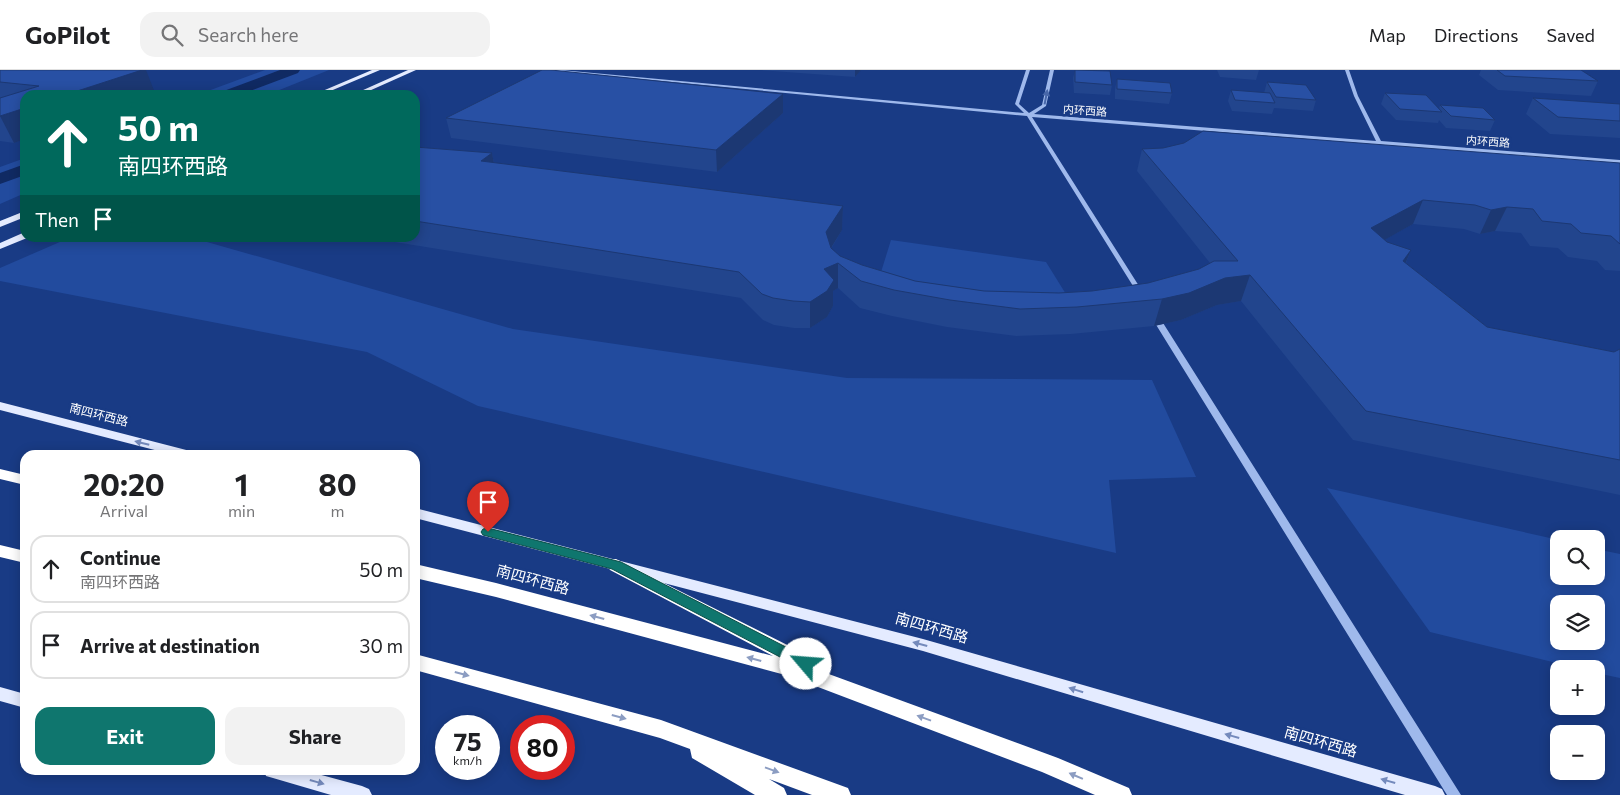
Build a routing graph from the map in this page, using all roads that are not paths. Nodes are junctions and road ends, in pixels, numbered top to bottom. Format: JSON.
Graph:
{"nodes":[{"id":1,"x":377,"y":70,"type":"edge"},
{"id":2,"x":413,"y":70,"type":"edge"},
{"id":3,"x":548,"y":70,"type":"edge"},
{"id":4,"x":1028,"y":70,"type":"edge"},
{"id":5,"x":1052,"y":70,"type":"edge"},
{"id":6,"x":1347,"y":70,"type":"edge"},
{"id":7,"x":328,"y":90,"type":"edge"},
{"id":8,"x":367,"y":90,"type":"edge"},
{"id":9,"x":1029,"y":116,"type":"junction"},
{"id":10,"x":1379,"y":143,"type":"junction"},
{"id":11,"x":1620,"y":162,"type":"edge"},
{"id":12,"x":20,"y":216,"type":"edge"},
{"id":13,"x":0,"y":224,"type":"edge"},
{"id":14,"x":20,"y":237,"type":"edge"},
{"id":15,"x":0,"y":246,"type":"edge"},
{"id":16,"x":0,"y":406,"type":"edge"},
{"id":17,"x":170,"y":450,"type":"edge"},
{"id":18,"x":0,"y":474,"type":"edge"},
{"id":19,"x":20,"y":479,"type":"edge"},
{"id":20,"x":420,"y":514,"type":"edge"},
{"id":21,"x":0,"y":551,"type":"edge"},
{"id":22,"x":20,"y":556,"type":"edge"},
{"id":23,"x":616,"y":565,"type":"junction"},
{"id":24,"x":420,"y":572,"type":"edge"},
{"id":25,"x":420,"y":663,"type":"edge"},
{"id":26,"x":0,"y":694,"type":"edge"},
{"id":27,"x":20,"y":700,"type":"edge"},
{"id":28,"x":875,"y":700,"type":"junction"},
{"id":29,"x":662,"y":729,"type":"junction"},
{"id":30,"x":291,"y":775,"type":"edge"},
{"id":31,"x":362,"y":795,"type":"edge"},
{"id":32,"x":776,"y":795,"type":"edge"},
{"id":33,"x":840,"y":795,"type":"edge"},
{"id":34,"x":1121,"y":795,"type":"edge"},
{"id":35,"x":1434,"y":795,"type":"edge"},
{"id":36,"x":1454,"y":795,"type":"edge"}],
"edges":[{"from":1,"to":7,"type":"main road"},
{"from":2,"to":8,"type":"main road"},
{"from":3,"to":9,"type":"street","name":"内环西路"},
{"from":4,"to":9,"type":"street"},
{"from":9,"to":5,"type":"street","one_way":true},
{"from":6,"to":10,"type":"street"},
{"from":9,"to":10,"type":"street","name":"内环西路"},
{"from":9,"to":36,"type":"street"},
{"from":10,"to":11,"type":"street","name":"内环西路"},
{"from":12,"to":13,"type":"main road"},
{"from":14,"to":15,"type":"main road"},
{"from":17,"to":16,"type":"main road","name":"南四环西路","one_way":true},
{"from":18,"to":19,"type":"highway"},
{"from":20,"to":23,"type":"main road","name":"南四环西路"},
{"from":21,"to":22,"type":"highway"},
{"from":23,"to":28,"type":"highway"},
{"from":35,"to":23,"type":"main road","name":"南四环西路","one_way":true},
{"from":28,"to":24,"type":"highway","name":"南四环西路","one_way":true},
{"from":25,"to":29,"type":"highway","one_way":true},
{"from":26,"to":27,"type":"main road"},
{"from":34,"to":28,"type":"highway","name":"南四环西路","one_way":true},
{"from":29,"to":32,"type":"highway"},
{"from":29,"to":33,"type":"highway","one_way":true},
{"from":30,"to":31,"type":"main road","one_way":true}]}
